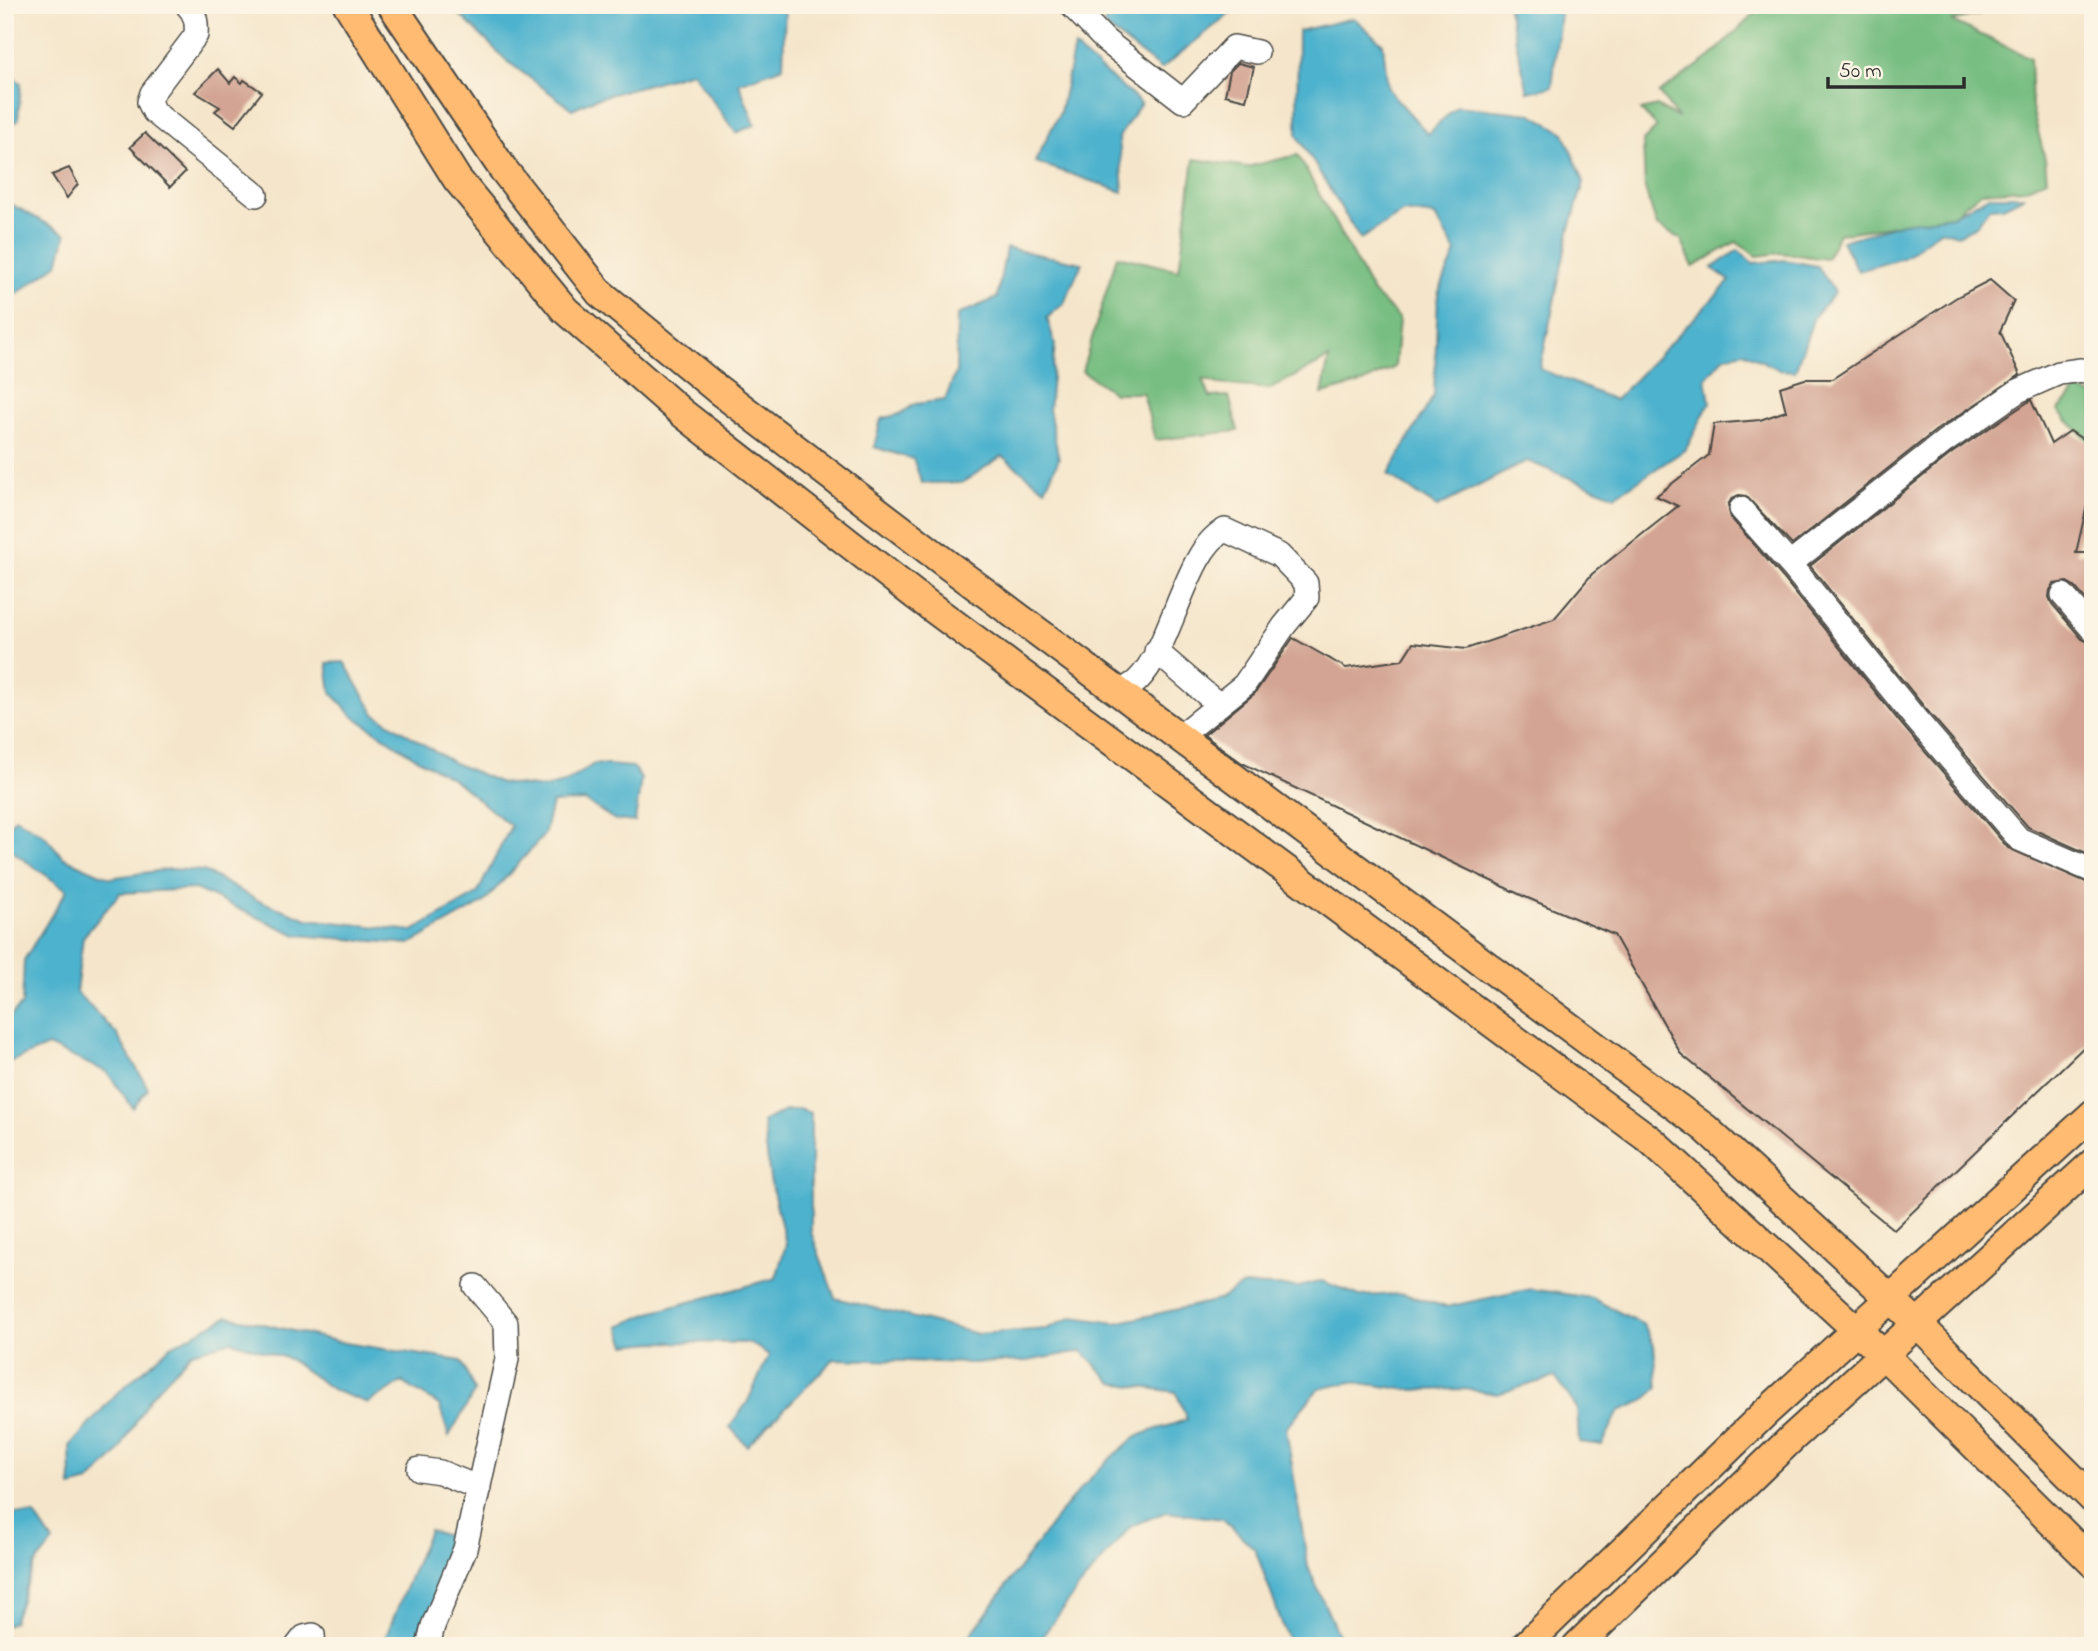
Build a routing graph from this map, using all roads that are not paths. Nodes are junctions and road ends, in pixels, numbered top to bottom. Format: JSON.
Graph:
{"nodes":[{"id":1,"x":187,"y":5,"type":"edge"},
{"id":2,"x":348,"y":5,"type":"edge"},
{"id":3,"x":392,"y":5,"type":"edge"},
{"id":4,"x":1071,"y":5,"type":"edge"},
{"id":5,"x":1257,"y":52,"type":"dead end"},
{"id":6,"x":256,"y":195,"type":"dead end"},
{"id":7,"x":2093,"y":373,"type":"edge"},
{"id":8,"x":1741,"y":509,"type":"dead end"},
{"id":9,"x":1790,"y":564,"type":"junction"},
{"id":10,"x":948,"y":565,"type":"junction"},
{"id":11,"x":915,"y":595,"type":"junction"},
{"id":12,"x":2063,"y":595,"type":"dead end"},
{"id":13,"x":2093,"y":630,"type":"edge"},
{"id":14,"x":1157,"y":651,"type":"junction"},
{"id":15,"x":1120,"y":692,"type":"junction"},
{"id":16,"x":1219,"y":705,"type":"junction"},
{"id":17,"x":1179,"y":737,"type":"junction"},
{"id":18,"x":2093,"y":871,"type":"edge"},
{"id":19,"x":2093,"y":1115,"type":"edge"},
{"id":20,"x":2093,"y":1163,"type":"edge"},
{"id":21,"x":475,"y":1286,"type":"dead end"},
{"id":22,"x":1891,"y":1299,"type":"junction"},
{"id":23,"x":1918,"y":1324,"type":"junction"},
{"id":24,"x":1857,"y":1330,"type":"junction"},
{"id":25,"x":1884,"y":1355,"type":"junction"},
{"id":26,"x":419,"y":1469,"type":"dead end"},
{"id":27,"x":479,"y":1488,"type":"junction"},
{"id":28,"x":2093,"y":1499,"type":"edge"},
{"id":29,"x":2093,"y":1563,"type":"edge"},
{"id":30,"x":297,"y":1646,"type":"edge"},
{"id":31,"x":314,"y":1646,"type":"edge"},
{"id":32,"x":428,"y":1646,"type":"edge"},
{"id":33,"x":1525,"y":1646,"type":"edge"},
{"id":34,"x":1577,"y":1646,"type":"edge"}],
"edges":[{"from":1,"to":6,"type":"street"},
{"from":2,"to":11,"type":"main road"},
{"from":3,"to":10,"type":"main road"},
{"from":4,"to":5,"type":"street"},
{"from":7,"to":9,"type":"street"},
{"from":8,"to":9,"type":"street"},
{"from":9,"to":18,"type":"street"},
{"from":10,"to":11,"type":"main road"},
{"from":10,"to":15,"type":"main road"},
{"from":11,"to":24,"type":"main road"},
{"from":12,"to":13,"type":"street"},
{"from":14,"to":15,"type":"street"},
{"from":14,"to":16,"type":"street"},
{"from":14,"to":16,"type":"street"},
{"from":15,"to":17,"type":"main road"},
{"from":16,"to":17,"type":"street"},
{"from":17,"to":22,"type":"main road"},
{"from":19,"to":22,"type":"main road"},
{"from":20,"to":23,"type":"main road"},
{"from":21,"to":27,"type":"street"},
{"from":22,"to":23,"type":"main road"},
{"from":22,"to":24,"type":"main road"},
{"from":23,"to":25,"type":"main road"},
{"from":23,"to":28,"type":"main road"},
{"from":24,"to":25,"type":"main road"},
{"from":24,"to":33,"type":"main road"},
{"from":25,"to":29,"type":"main road"},
{"from":25,"to":34,"type":"main road"},
{"from":26,"to":27,"type":"street"},
{"from":27,"to":32,"type":"street"},
{"from":30,"to":31,"type":"street"}]}
